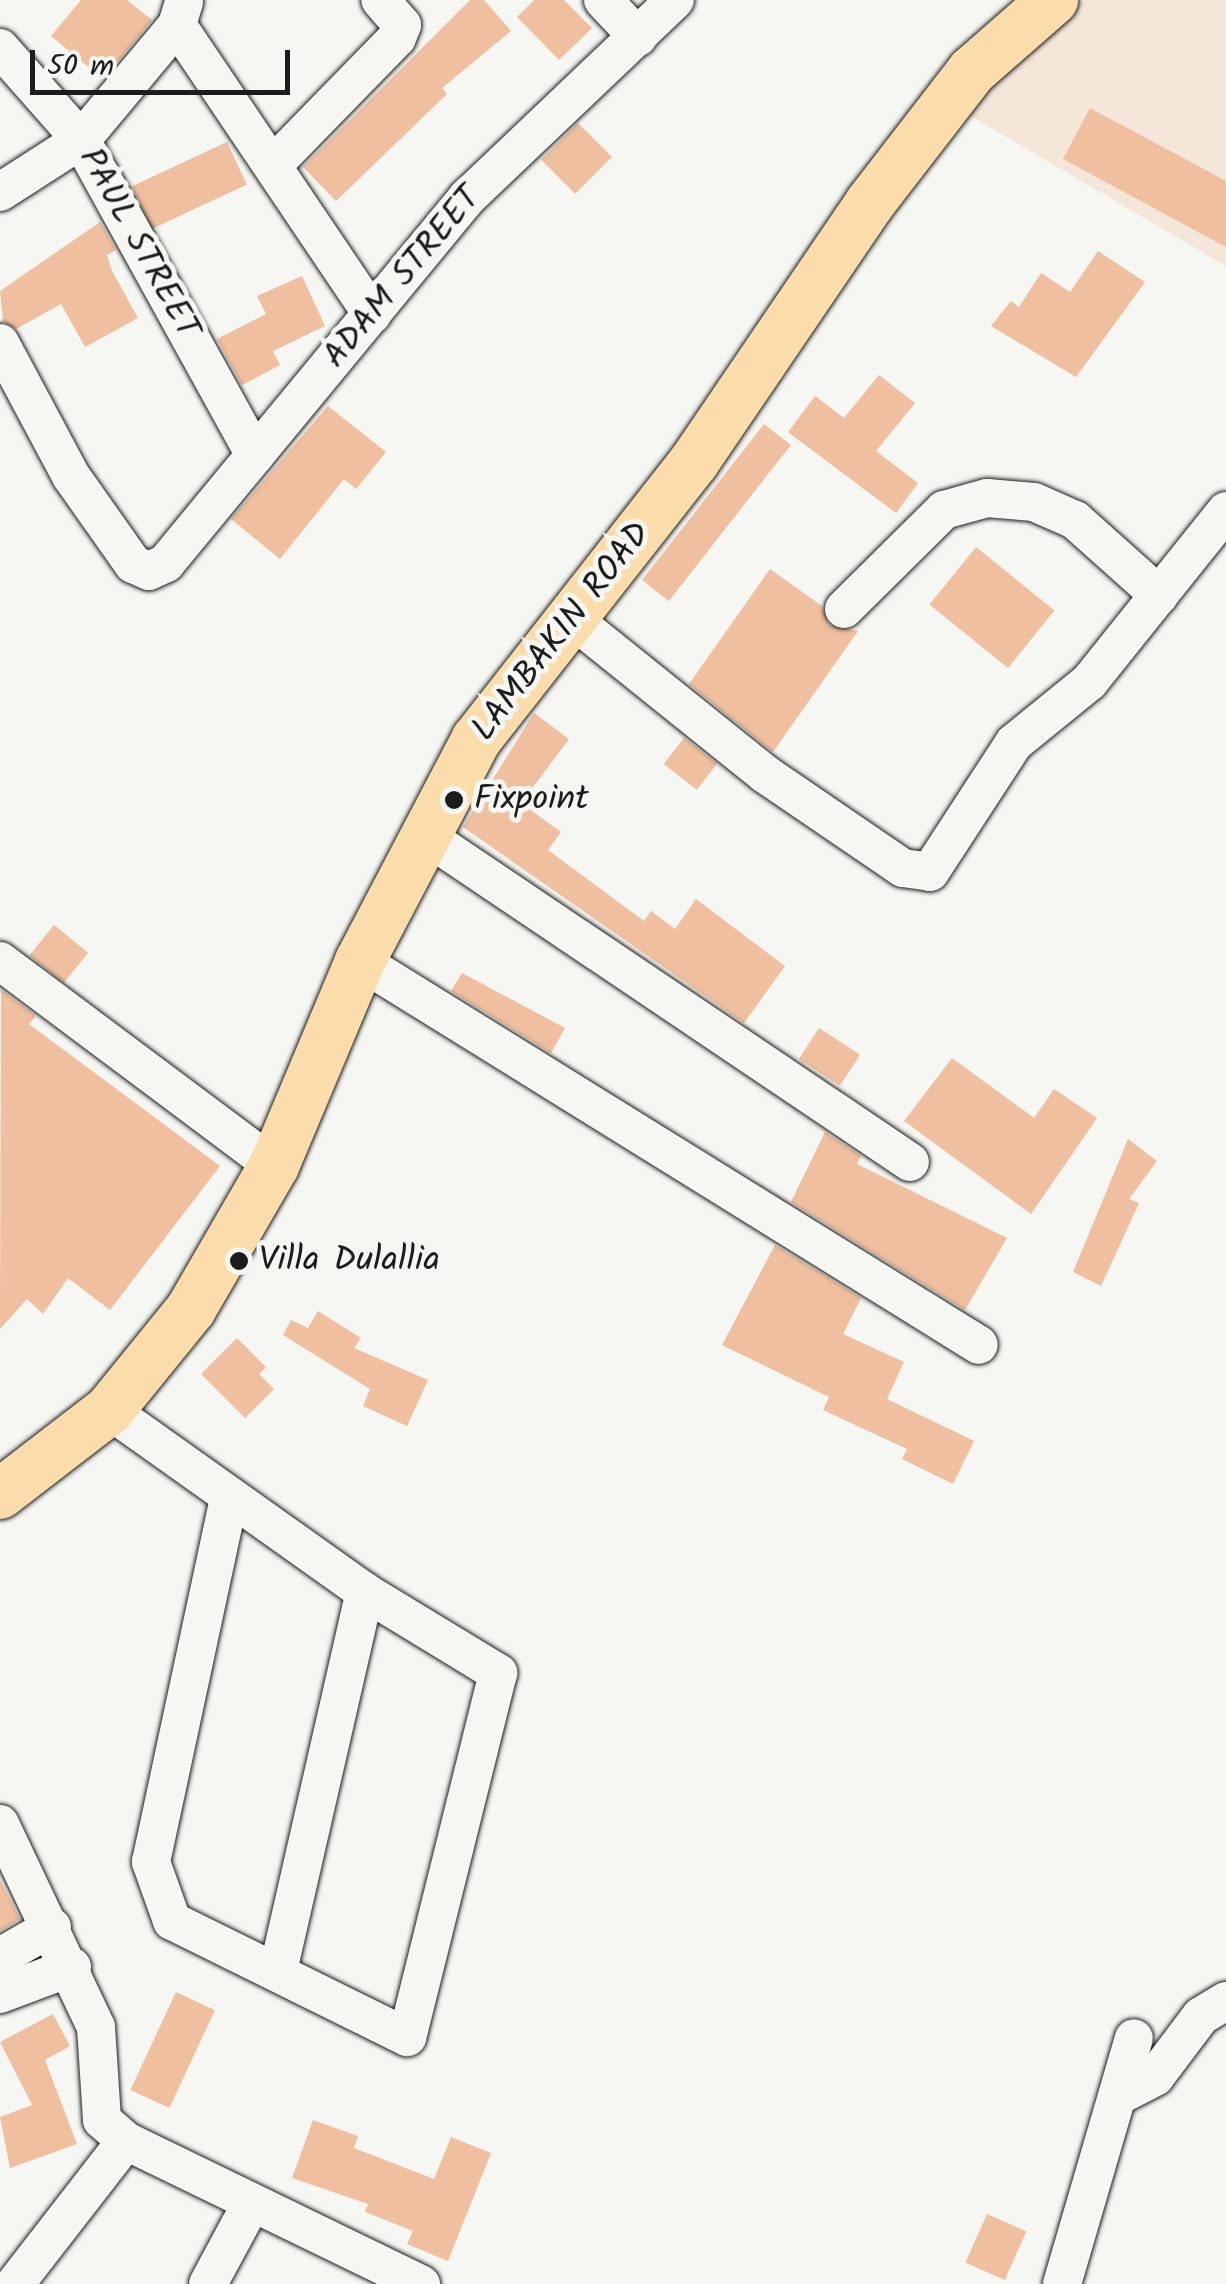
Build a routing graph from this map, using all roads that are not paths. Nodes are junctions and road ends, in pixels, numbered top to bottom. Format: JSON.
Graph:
{"nodes":[{"id":1,"x":380,"y":0,"type":"edge"},
{"id":2,"x":603,"y":0,"type":"edge"},
{"id":3,"x":675,"y":0,"type":"edge"},
{"id":4,"x":1052,"y":0,"type":"edge"},
{"id":5,"x":181,"y":12,"type":"edge"},
{"id":6,"x":638,"y":38,"type":"junction"},
{"id":7,"x":0,"y":48,"type":"edge"},
{"id":8,"x":81,"y":140,"type":"junction"},
{"id":9,"x":274,"y":164,"type":"junction"},
{"id":10,"x":0,"y":192,"type":"edge"},
{"id":11,"x":372,"y":314,"type":"junction"},
{"id":12,"x":0,"y":343,"type":"edge"},
{"id":13,"x":256,"y":455,"type":"junction"},
{"id":14,"x":1226,"y":511,"type":"edge"},
{"id":15,"x":1159,"y":595,"type":"junction"},
{"id":16,"x":844,"y":609,"type":"dead end"},
{"id":17,"x":571,"y":618,"type":"junction"},
{"id":18,"x":423,"y":834,"type":"junction"},
{"id":19,"x":0,"y":961,"type":"edge"},
{"id":20,"x":360,"y":961,"type":"junction"},
{"id":21,"x":910,"y":1162,"type":"dead end"},
{"id":22,"x":274,"y":1166,"type":"junction"},
{"id":23,"x":980,"y":1345,"type":"dead end"},
{"id":24,"x":108,"y":1410,"type":"junction"},
{"id":25,"x":0,"y":1494,"type":"edge"},
{"id":26,"x":229,"y":1498,"type":"junction"},
{"id":27,"x":365,"y":1592,"type":"junction"},
{"id":28,"x":0,"y":1824,"type":"edge"},
{"id":29,"x":52,"y":1927,"type":"junction"},
{"id":30,"x":0,"y":1956,"type":"edge"},
{"id":31,"x":72,"y":1968,"type":"junction"},
{"id":32,"x":278,"y":1971,"type":"junction"},
{"id":33,"x":0,"y":1994,"type":"edge"},
{"id":34,"x":1226,"y":2001,"type":"edge"},
{"id":35,"x":1134,"y":2038,"type":"dead end"},
{"id":36,"x":1118,"y":2096,"type":"junction"},
{"id":37,"x":126,"y":2141,"type":"junction"},
{"id":38,"x":250,"y":2204,"type":"junction"},
{"id":39,"x":15,"y":2284,"type":"edge"},
{"id":40,"x":208,"y":2284,"type":"edge"},
{"id":41,"x":421,"y":2284,"type":"edge"},
{"id":42,"x":1062,"y":2284,"type":"edge"}],
"edges":[{"from":1,"to":9,"type":"street"},
{"from":2,"to":6,"type":"street"},
{"from":3,"to":6,"type":"street","name":"ADAM STREET"},
{"from":4,"to":17,"type":"main road","name":"LAMBAKIN ROAD"},
{"from":5,"to":8,"type":"street"},
{"from":5,"to":9,"type":"street"},
{"from":6,"to":11,"type":"street","name":"ADAM STREET"},
{"from":7,"to":8,"type":"street","name":"PAUL STREET"},
{"from":8,"to":10,"type":"street"},
{"from":8,"to":13,"type":"street","name":"PAUL STREET"},
{"from":9,"to":11,"type":"street"},
{"from":11,"to":13,"type":"street","name":"ADAM STREET"},
{"from":12,"to":13,"type":"street","name":"ADAM STREET"},
{"from":14,"to":15,"type":"street"},
{"from":15,"to":16,"type":"street"},
{"from":15,"to":17,"type":"street"},
{"from":17,"to":18,"type":"main road","name":"LAMBAKIN ROAD"},
{"from":18,"to":20,"type":"main road","name":"LAMBAKIN ROAD"},
{"from":18,"to":21,"type":"street"},
{"from":19,"to":22,"type":"street"},
{"from":20,"to":22,"type":"main road","name":"LAMBAKIN ROAD"},
{"from":20,"to":23,"type":"street"},
{"from":22,"to":24,"type":"main road","name":"LAMBAKIN ROAD"},
{"from":24,"to":25,"type":"main road","name":"LAMBAKIN ROAD"},
{"from":24,"to":26,"type":"street"},
{"from":26,"to":27,"type":"street"},
{"from":26,"to":32,"type":"street"},
{"from":27,"to":32,"type":"street"},
{"from":27,"to":32,"type":"street"},
{"from":28,"to":29,"type":"street"},
{"from":29,"to":30,"type":"street"},
{"from":29,"to":31,"type":"street"},
{"from":31,"to":33,"type":"street"},
{"from":31,"to":37,"type":"street"},
{"from":34,"to":36,"type":"street"},
{"from":35,"to":36,"type":"street"},
{"from":36,"to":42,"type":"street"},
{"from":37,"to":38,"type":"street"},
{"from":37,"to":39,"type":"street"},
{"from":38,"to":40,"type":"street"},
{"from":38,"to":41,"type":"street"}]}
